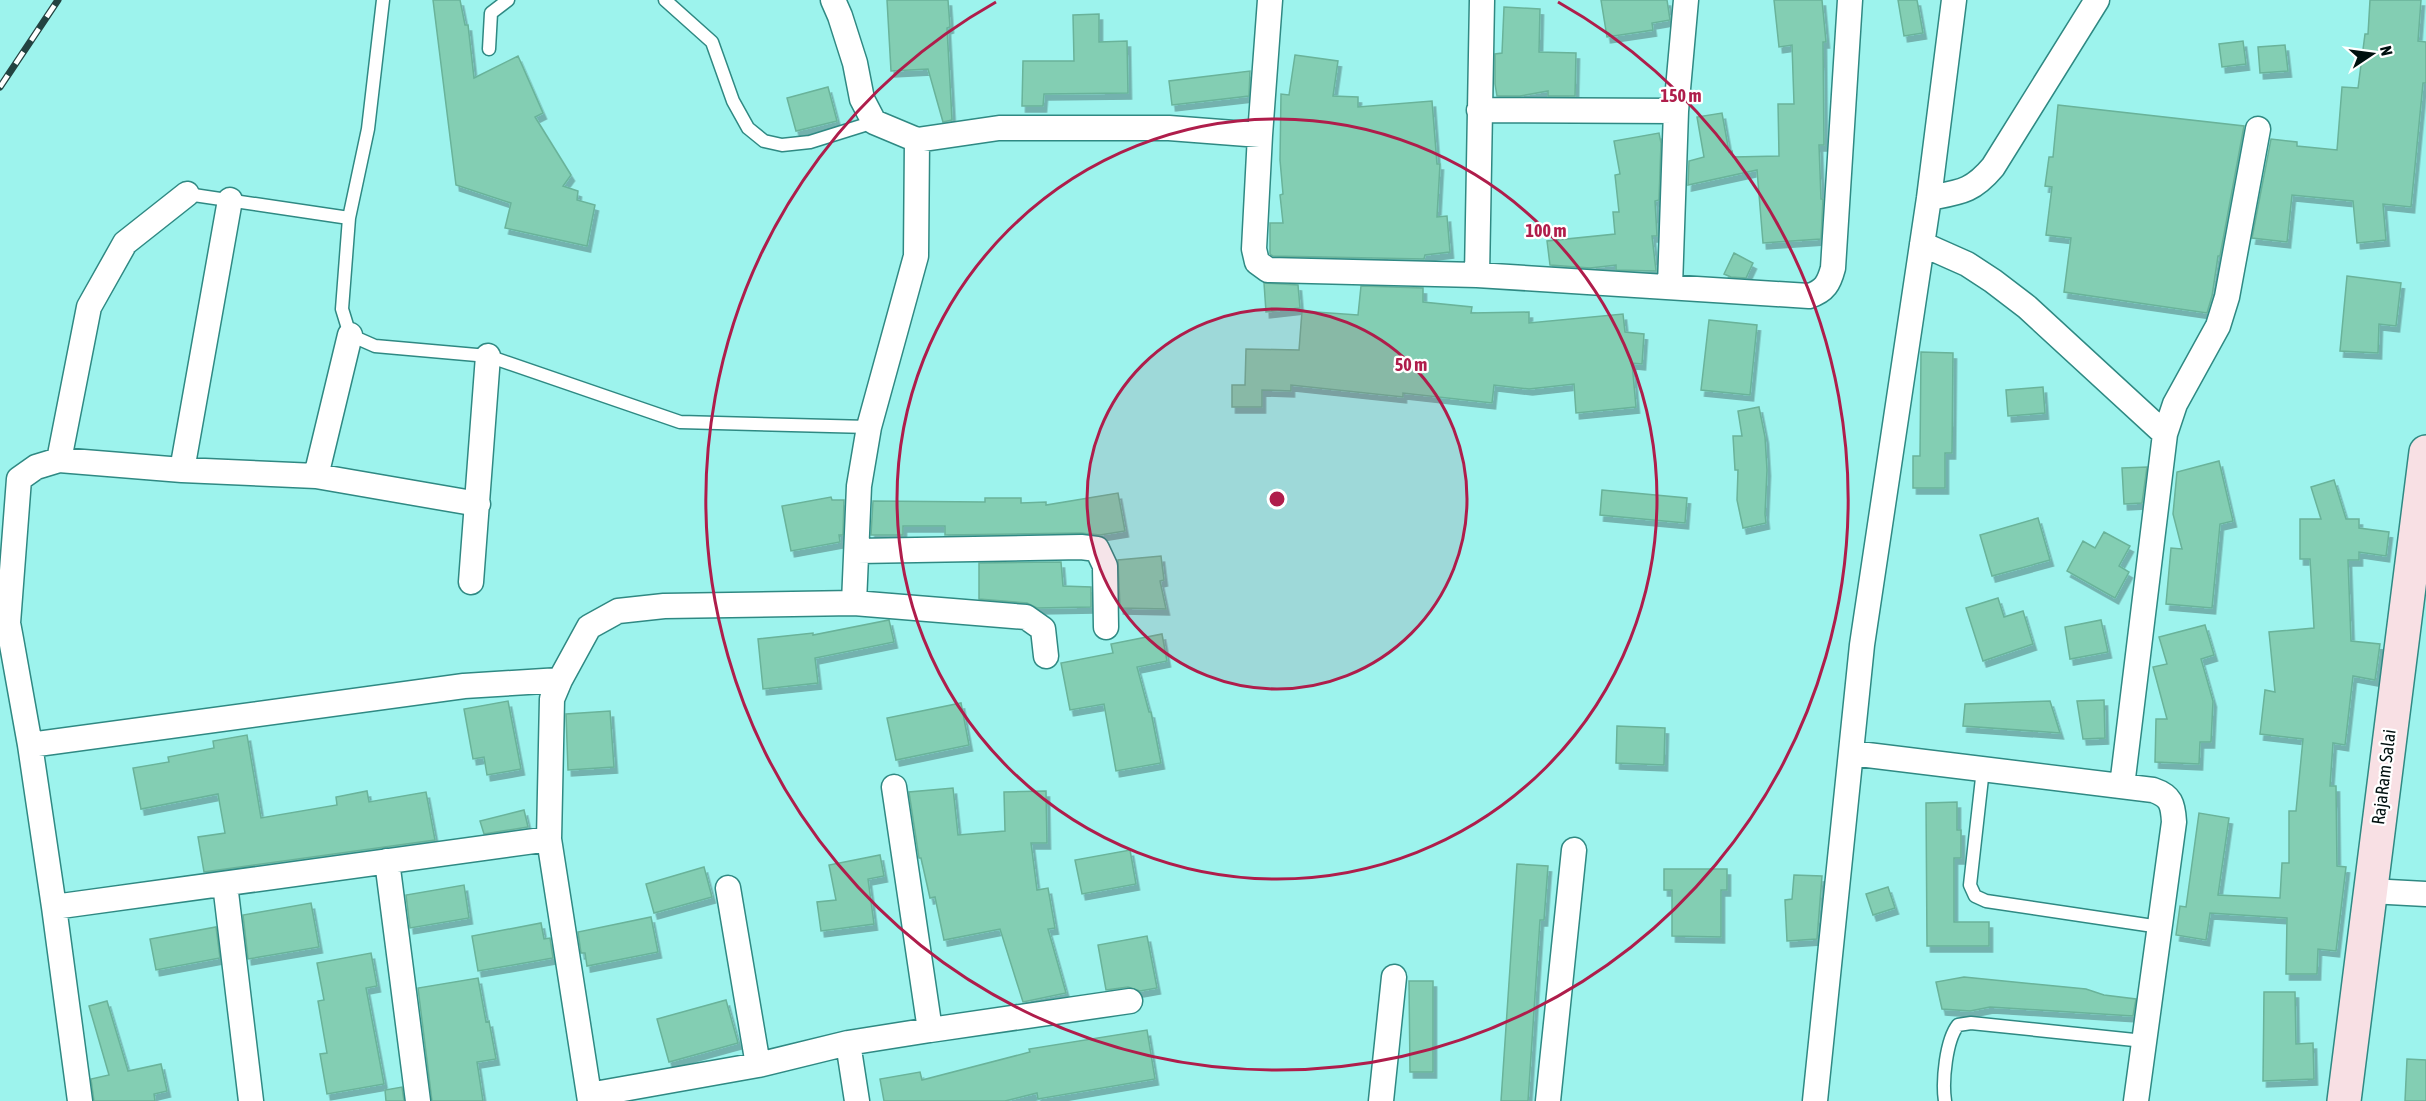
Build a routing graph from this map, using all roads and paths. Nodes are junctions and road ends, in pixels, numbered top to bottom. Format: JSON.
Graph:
{"nodes":[{"id":1,"x":383,"y":0,"type":"edge"},
{"id":2,"x":508,"y":0,"type":"edge"},
{"id":3,"x":665,"y":0,"type":"edge"},
{"id":4,"x":833,"y":0,"type":"edge"},
{"id":5,"x":1270,"y":0,"type":"edge"},
{"id":6,"x":1482,"y":0,"type":"edge"},
{"id":7,"x":1686,"y":0,"type":"edge"},
{"id":8,"x":1850,"y":0,"type":"edge"},
{"id":9,"x":1954,"y":0,"type":"edge"},
{"id":10,"x":2097,"y":0,"type":"edge"},
{"id":11,"x":489,"y":49,"type":"dead end"},
{"id":12,"x":1479,"y":110,"type":"junction"},
{"id":13,"x":1676,"y":111,"type":"junction"},
{"id":14,"x":874,"y":122,"type":"junction"},
{"id":15,"x":2258,"y":129,"type":"dead end"},
{"id":16,"x":1260,"y":135,"type":"junction"},
{"id":17,"x":917,"y":140,"type":"junction"},
{"id":18,"x":187,"y":194,"type":"joint"},
{"id":19,"x":1929,"y":198,"type":"junction"},
{"id":20,"x":230,"y":200,"type":"junction"},
{"id":21,"x":349,"y":218,"type":"junction"},
{"id":22,"x":1922,"y":244,"type":"junction"},
{"id":23,"x":1477,"y":275,"type":"junction"},
{"id":24,"x":1670,"y":286,"type":"junction"},
{"id":25,"x":350,"y":335,"type":"junction"},
{"id":26,"x":488,"y":356,"type":"junction"},
{"id":27,"x":869,"y":427,"type":"junction"},
{"id":28,"x":2165,"y":434,"type":"junction"},
{"id":29,"x":2426,"y":452,"type":"edge"},
{"id":30,"x":59,"y":460,"type":"junction"},
{"id":31,"x":183,"y":470,"type":"junction"},
{"id":32,"x":316,"y":476,"type":"junction"},
{"id":33,"x":478,"y":504,"type":"junction"},
{"id":34,"x":858,"y":551,"type":"junction"},
{"id":35,"x":471,"y":582,"type":"dead end"},
{"id":36,"x":2417,"y":583,"type":"edge"},
{"id":37,"x":854,"y":603,"type":"junction"},
{"id":38,"x":4,"y":619,"type":"edge"},
{"id":39,"x":1106,"y":627,"type":"dead end"},
{"id":40,"x":1046,"y":656,"type":"dead end"},
{"id":41,"x":560,"y":680,"type":"junction"},
{"id":42,"x":30,"y":745,"type":"junction"},
{"id":43,"x":1851,"y":753,"type":"junction"},
{"id":44,"x":1983,"y":769,"type":"junction"},
{"id":45,"x":894,"y":786,"type":"dead end"},
{"id":46,"x":2122,"y":786,"type":"junction"},
{"id":47,"x":549,"y":839,"type":"junction"},
{"id":48,"x":1574,"y":850,"type":"dead end"},
{"id":49,"x":387,"y":861,"type":"junction"},
{"id":50,"x":225,"y":884,"type":"junction"},
{"id":51,"x":728,"y":888,"type":"dead end"},
{"id":52,"x":2370,"y":891,"type":"junction"},
{"id":53,"x":2426,"y":894,"type":"edge"},
{"id":54,"x":54,"y":907,"type":"junction"},
{"id":55,"x":2160,"y":927,"type":"junction"},
{"id":56,"x":1394,"y":977,"type":"dead end"},
{"id":57,"x":1130,"y":1001,"type":"dead end"},
{"id":58,"x":930,"y":1030,"type":"junction"},
{"id":59,"x":2144,"y":1041,"type":"junction"},
{"id":60,"x":848,"y":1043,"type":"junction"},
{"id":61,"x":758,"y":1065,"type":"junction"},
{"id":62,"x":590,"y":1098,"type":"edge"},
{"id":63,"x":80,"y":1101,"type":"edge"},
{"id":64,"x":251,"y":1101,"type":"edge"},
{"id":65,"x":418,"y":1101,"type":"edge"},
{"id":66,"x":857,"y":1101,"type":"edge"},
{"id":67,"x":1381,"y":1101,"type":"edge"},
{"id":68,"x":1548,"y":1101,"type":"edge"},
{"id":69,"x":1815,"y":1101,"type":"edge"},
{"id":70,"x":1945,"y":1101,"type":"edge"},
{"id":71,"x":2136,"y":1101,"type":"edge"},
{"id":72,"x":2344,"y":1101,"type":"edge"}],
"edges":[{"from":1,"to":21,"type":"lane"},
{"from":2,"to":11,"type":"lane"},
{"from":3,"to":14,"type":"lane"},
{"from":4,"to":14,"type":"street"},
{"from":5,"to":16,"type":"street"},
{"from":6,"to":12,"type":"street"},
{"from":7,"to":13,"type":"street"},
{"from":8,"to":24,"type":"street"},
{"from":9,"to":19,"type":"street"},
{"from":10,"to":19,"type":"street"},
{"from":12,"to":13,"type":"street"},
{"from":12,"to":23,"type":"street"},
{"from":13,"to":24,"type":"street"},
{"from":14,"to":17,"type":"street"},
{"from":15,"to":28,"type":"street"},
{"from":16,"to":17,"type":"street"},
{"from":16,"to":23,"type":"street"},
{"from":17,"to":27,"type":"street"},
{"from":18,"to":20,"type":"lane"},
{"from":18,"to":30,"type":"street"},
{"from":19,"to":22,"type":"street"},
{"from":20,"to":21,"type":"lane"},
{"from":20,"to":31,"type":"street"},
{"from":21,"to":25,"type":"lane"},
{"from":22,"to":28,"type":"street"},
{"from":22,"to":43,"type":"street"},
{"from":23,"to":24,"type":"street"},
{"from":25,"to":26,"type":"lane"},
{"from":25,"to":32,"type":"street"},
{"from":26,"to":27,"type":"lane"},
{"from":26,"to":33,"type":"street"},
{"from":27,"to":34,"type":"street"},
{"from":28,"to":46,"type":"street"},
{"from":29,"to":36,"type":"street","name":"RajaRam Salai"},
{"from":30,"to":31,"type":"street"},
{"from":30,"to":38,"type":"street"},
{"from":31,"to":32,"type":"street"},
{"from":32,"to":33,"type":"street"},
{"from":33,"to":35,"type":"street"},
{"from":34,"to":37,"type":"street"},
{"from":34,"to":39,"type":"street"},
{"from":36,"to":52,"type":"street","name":"RajaRam Salai"},
{"from":37,"to":40,"type":"street"},
{"from":37,"to":41,"type":"street"},
{"from":38,"to":42,"type":"street"},
{"from":41,"to":42,"type":"street"},
{"from":41,"to":47,"type":"street"},
{"from":42,"to":54,"type":"street"},
{"from":43,"to":44,"type":"street"},
{"from":43,"to":69,"type":"street"},
{"from":44,"to":46,"type":"street"},
{"from":44,"to":55,"type":"lane"},
{"from":45,"to":58,"type":"street"},
{"from":46,"to":55,"type":"street"},
{"from":47,"to":49,"type":"street"},
{"from":47,"to":62,"type":"street"},
{"from":48,"to":68,"type":"street"},
{"from":49,"to":50,"type":"street"},
{"from":49,"to":65,"type":"street"},
{"from":50,"to":54,"type":"street"},
{"from":50,"to":64,"type":"street"},
{"from":51,"to":61,"type":"street"},
{"from":52,"to":53,"type":"street"},
{"from":52,"to":72,"type":"street","name":"RajaRam Salai"},
{"from":54,"to":63,"type":"street"},
{"from":55,"to":59,"type":"street"},
{"from":56,"to":67,"type":"street"},
{"from":57,"to":58,"type":"street"},
{"from":58,"to":60,"type":"street"},
{"from":59,"to":70,"type":"lane"},
{"from":59,"to":71,"type":"street"},
{"from":60,"to":61,"type":"street"},
{"from":60,"to":66,"type":"street"},
{"from":61,"to":62,"type":"street"}]}
